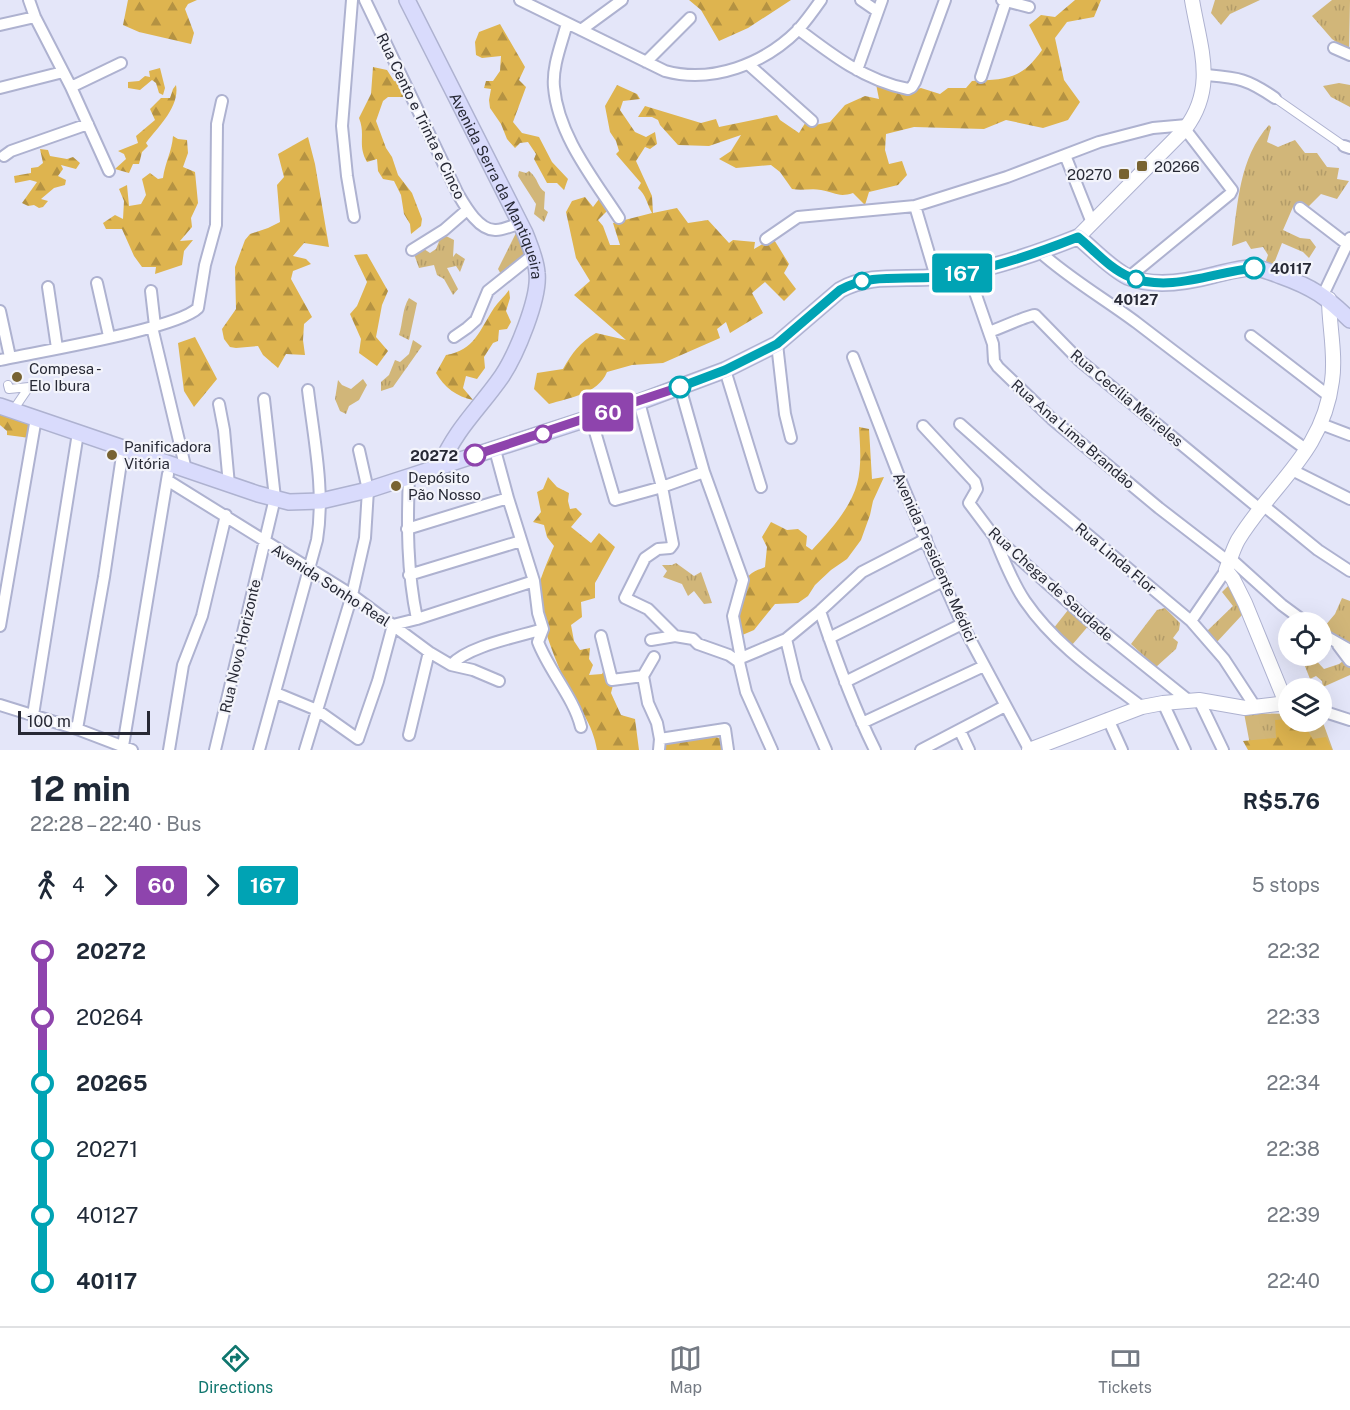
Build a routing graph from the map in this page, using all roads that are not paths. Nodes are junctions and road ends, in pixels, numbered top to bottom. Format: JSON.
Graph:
{"nodes":[{"id":1,"x":29,"y":0,"type":"edge"},
{"id":2,"x":352,"y":0,"type":"edge"},
{"id":3,"x":365,"y":0,"type":"edge"},
{"id":4,"x":407,"y":0,"type":"edge"},
{"id":5,"x":520,"y":0,"type":"edge"},
{"id":6,"x":622,"y":0,"type":"edge"},
{"id":7,"x":821,"y":0,"type":"edge"},
{"id":8,"x":861,"y":0,"type":"edge"},
{"id":9,"x":882,"y":0,"type":"edge"},
{"id":10,"x":945,"y":0,"type":"edge"},
{"id":11,"x":1192,"y":0,"type":"edge"},
{"id":12,"x":1004,"y":1,"type":"edge"},
{"id":13,"x":535,"y":3,"type":"edge"},
{"id":14,"x":1029,"y":7,"type":"dead end"},
{"id":15,"x":877,"y":11,"type":"junction"},
{"id":16,"x":35,"y":17,"type":"junction"},
{"id":17,"x":690,"y":18,"type":"dead end"},
{"id":18,"x":567,"y":23,"type":"junction"},
{"id":19,"x":0,"y":25,"type":"edge"},
{"id":20,"x":798,"y":29,"type":"junction"},
{"id":21,"x":581,"y":30,"type":"junction"},
{"id":22,"x":1334,"y":48,"type":"dead end"},
{"id":23,"x":1350,"y":55,"type":"edge"},
{"id":24,"x":646,"y":62,"type":"junction"},
{"id":25,"x":121,"y":63,"type":"dead end"},
{"id":26,"x":748,"y":64,"type":"junction"},
{"id":27,"x":856,"y":70,"type":"junction"},
{"id":28,"x":63,"y":72,"type":"junction"},
{"id":29,"x":1205,"y":75,"type":"junction"},
{"id":30,"x":981,"y":77,"type":"dead end"},
{"id":31,"x":71,"y":87,"type":"junction"},
{"id":32,"x":0,"y":88,"type":"edge"},
{"id":33,"x":1275,"y":98,"type":"joint"},
{"id":34,"x":222,"y":101,"type":"dead end"},
{"id":35,"x":812,"y":120,"type":"dead end"},
{"id":36,"x":88,"y":123,"type":"junction"},
{"id":37,"x":1186,"y":127,"type":"junction"},
{"id":38,"x":1347,"y":147,"type":"edge"},
{"id":39,"x":1065,"y":155,"type":"junction"},
{"id":40,"x":4,"y":156,"type":"dead end"},
{"id":41,"x":109,"y":171,"type":"dead end"},
{"id":42,"x":915,"y":206,"type":"junction"},
{"id":43,"x":1300,"y":208,"type":"dead end"},
{"id":44,"x":467,"y":210,"type":"junction"},
{"id":45,"x":354,"y":217,"type":"dead end"},
{"id":46,"x":619,"y":218,"type":"dead end"},
{"id":47,"x":520,"y":223,"type":"junction"},
{"id":48,"x":1092,"y":224,"type":"junction"},
{"id":49,"x":1078,"y":237,"type":"junction"},
{"id":50,"x":766,"y":239,"type":"dead end"},
{"id":51,"x":1348,"y":242,"type":"edge"},
{"id":52,"x":412,"y":250,"type":"dead end"},
{"id":53,"x":1040,"y":252,"type":"junction"},
{"id":54,"x":533,"y":255,"type":"junction"},
{"id":55,"x":968,"y":272,"type":"junction"},
{"id":56,"x":936,"y":277,"type":"junction"},
{"id":57,"x":1129,"y":277,"type":"junction"},
{"id":58,"x":97,"y":283,"type":"dead end"},
{"id":59,"x":48,"y":287,"type":"dead end"},
{"id":60,"x":151,"y":291,"type":"dead end"},
{"id":61,"x":1326,"y":297,"type":"junction"},
{"id":62,"x":0,"y":311,"type":"edge"},
{"id":63,"x":1350,"y":320,"type":"edge"},
{"id":64,"x":153,"y":326,"type":"junction"},
{"id":65,"x":989,"y":332,"type":"junction"},
{"id":66,"x":109,"y":336,"type":"junction"},
{"id":67,"x":1251,"y":336,"type":"dead end"},
{"id":68,"x":454,"y":337,"type":"dead end"},
{"id":69,"x":777,"y":344,"type":"junction"},
{"id":70,"x":57,"y":348,"type":"junction"},
{"id":71,"x":853,"y":357,"type":"dead end"},
{"id":72,"x":5,"y":358,"type":"edge"},
{"id":73,"x":725,"y":370,"type":"junction"},
{"id":74,"x":8,"y":385,"type":"dead end"},
{"id":75,"x":680,"y":387,"type":"junction"},
{"id":76,"x":308,"y":390,"type":"dead end"},
{"id":77,"x":1329,"y":396,"type":"junction"},
{"id":78,"x":264,"y":399,"type":"dead end"},
{"id":79,"x":639,"y":402,"type":"junction"},
{"id":80,"x":219,"y":404,"type":"dead end"},
{"id":81,"x":0,"y":406,"type":"edge"},
{"id":82,"x":16,"y":406,"type":"dead end"},
{"id":83,"x":36,"y":418,"type":"junction"},
{"id":84,"x":591,"y":418,"type":"junction"},
{"id":85,"x":960,"y":424,"type":"dead end"},
{"id":86,"x":1321,"y":424,"type":"junction"},
{"id":87,"x":923,"y":426,"type":"dead end"},
{"id":88,"x":78,"y":434,"type":"junction"},
{"id":89,"x":1350,"y":435,"type":"edge"},
{"id":90,"x":791,"y":438,"type":"dead end"},
{"id":91,"x":123,"y":449,"type":"junction"},
{"id":92,"x":359,"y":450,"type":"dead end"},
{"id":93,"x":495,"y":450,"type":"junction"},
{"id":94,"x":1307,"y":450,"type":"junction"},
{"id":95,"x":440,"y":466,"type":"junction"},
{"id":96,"x":186,"y":470,"type":"junction"},
{"id":97,"x":1292,"y":470,"type":"junction"},
{"id":98,"x":168,"y":472,"type":"junction"},
{"id":99,"x":704,"y":472,"type":"junction"},
{"id":100,"x":410,"y":476,"type":"junction"},
{"id":101,"x":229,"y":485,"type":"junction"},
{"id":102,"x":662,"y":487,"type":"junction"},
{"id":103,"x":761,"y":487,"type":"dead end"},
{"id":104,"x":369,"y":490,"type":"junction"},
{"id":105,"x":275,"y":498,"type":"junction"},
{"id":106,"x":508,"y":498,"type":"junction"},
{"id":107,"x":1350,"y":499,"type":"edge"},
{"id":108,"x":321,"y":501,"type":"junction"},
{"id":109,"x":1262,"y":508,"type":"junction"},
{"id":110,"x":226,"y":515,"type":"junction"},
{"id":111,"x":407,"y":529,"type":"junction"},
{"id":112,"x":993,"y":534,"type":"junction"},
{"id":113,"x":926,"y":539,"type":"junction"},
{"id":114,"x":264,"y":541,"type":"junction"},
{"id":115,"x":521,"y":541,"type":"junction"},
{"id":116,"x":1229,"y":563,"type":"junction"},
{"id":117,"x":309,"y":570,"type":"junction"},
{"id":118,"x":1350,"y":571,"type":"edge"},
{"id":119,"x":409,"y":575,"type":"junction"},
{"id":120,"x":534,"y":581,"type":"junction"},
{"id":121,"x":943,"y":581,"type":"junction"},
{"id":122,"x":352,"y":595,"type":"junction"},
{"id":123,"x":820,"y":611,"type":"junction"},
{"id":124,"x":1291,"y":612,"type":"edge"},
{"id":125,"x":417,"y":619,"type":"junction"},
{"id":126,"x":1191,"y":621,"type":"junction"},
{"id":127,"x":962,"y":624,"type":"junction"},
{"id":128,"x":393,"y":625,"type":"junction"},
{"id":129,"x":0,"y":626,"type":"edge"},
{"id":130,"x":543,"y":629,"type":"junction"},
{"id":131,"x":601,"y":636,"type":"dead end"},
{"id":132,"x":675,"y":636,"type":"junction"},
{"id":133,"x":829,"y":638,"type":"junction"},
{"id":134,"x":786,"y":639,"type":"junction"},
{"id":135,"x":651,"y":640,"type":"dead end"},
{"id":136,"x":1332,"y":641,"type":"edge"},
{"id":137,"x":1338,"y":645,"type":"junction"},
{"id":138,"x":1350,"y":650,"type":"edge"},
{"id":139,"x":429,"y":652,"type":"junction"},
{"id":140,"x":654,"y":657,"type":"dead end"},
{"id":141,"x":740,"y":660,"type":"junction"},
{"id":142,"x":1350,"y":661,"type":"edge"},
{"id":143,"x":451,"y":665,"type":"junction"},
{"id":144,"x":984,"y":666,"type":"junction"},
{"id":145,"x":643,"y":676,"type":"junction"},
{"id":146,"x":500,"y":681,"type":"dead end"},
{"id":147,"x":845,"y":682,"type":"junction"},
{"id":148,"x":1278,"y":682,"type":"edge"},
{"id":149,"x":276,"y":693,"type":"junction"},
{"id":150,"x":1194,"y":700,"type":"junction"},
{"id":151,"x":1163,"y":703,"type":"junction"},
{"id":152,"x":0,"y":705,"type":"edge"},
{"id":153,"x":1278,"y":705,"type":"edge"},
{"id":154,"x":1005,"y":706,"type":"junction"},
{"id":155,"x":1142,"y":707,"type":"junction"},
{"id":156,"x":1256,"y":708,"type":"junction"},
{"id":157,"x":316,"y":710,"type":"junction"},
{"id":158,"x":1332,"y":714,"type":"edge"},
{"id":159,"x":33,"y":715,"type":"junction"},
{"id":160,"x":1108,"y":719,"type":"junction"},
{"id":161,"x":1350,"y":720,"type":"edge"},
{"id":162,"x":862,"y":723,"type":"junction"},
{"id":163,"x":581,"y":727,"type":"dead end"},
{"id":164,"x":77,"y":729,"type":"junction"},
{"id":165,"x":960,"y":731,"type":"junction"},
{"id":166,"x":409,"y":735,"type":"dead end"},
{"id":167,"x":660,"y":744,"type":"edge"},
{"id":168,"x":1057,"y":745,"type":"edge"},
{"id":169,"x":127,"y":748,"type":"edge"},
{"id":170,"x":169,"y":750,"type":"edge"},
{"id":171,"x":215,"y":750,"type":"edge"},
{"id":172,"x":259,"y":750,"type":"edge"},
{"id":173,"x":305,"y":750,"type":"edge"},
{"id":174,"x":728,"y":750,"type":"edge"},
{"id":175,"x":772,"y":750,"type":"edge"},
{"id":176,"x":826,"y":750,"type":"edge"},
{"id":177,"x":875,"y":750,"type":"edge"},
{"id":178,"x":921,"y":750,"type":"edge"},
{"id":179,"x":969,"y":750,"type":"edge"},
{"id":180,"x":1029,"y":750,"type":"edge"},
{"id":181,"x":1122,"y":750,"type":"edge"},
{"id":182,"x":1185,"y":750,"type":"edge"},
{"id":183,"x":1223,"y":750,"type":"edge"}],
"edges":[{"from":1,"to":16,"type":"street"},
{"from":2,"to":45,"type":"street"},
{"from":3,"to":44,"type":"street","name":"Rua Cento e Trinta e Cinco"},
{"from":4,"to":47,"type":"main road","name":"Avenida Serra da Mantiqueira"},
{"from":5,"to":13,"type":"street"},
{"from":6,"to":21,"type":"street"},
{"from":7,"to":20,"type":"street"},
{"from":8,"to":15,"type":"street"},
{"from":9,"to":15,"type":"street"},
{"from":10,"to":27,"type":"street"},
{"from":11,"to":29,"type":"street"},
{"from":12,"to":14,"type":"street"},
{"from":12,"to":30,"type":"street"},
{"from":13,"to":18,"type":"street"},
{"from":15,"to":27,"type":"street"},
{"from":16,"to":19,"type":"street"},
{"from":16,"to":28,"type":"street"},
{"from":17,"to":24,"type":"street"},
{"from":18,"to":21,"type":"street"},
{"from":18,"to":46,"type":"street"},
{"from":20,"to":26,"type":"street"},
{"from":20,"to":27,"type":"street"},
{"from":21,"to":24,"type":"street"},
{"from":22,"to":23,"type":"street"},
{"from":24,"to":26,"type":"street"},
{"from":25,"to":31,"type":"street"},
{"from":26,"to":35,"type":"street"},
{"from":28,"to":31,"type":"street"},
{"from":28,"to":32,"type":"street"},
{"from":29,"to":33,"type":"street"},
{"from":29,"to":37,"type":"street"},
{"from":31,"to":36,"type":"street"},
{"from":33,"to":38,"type":"street"},
{"from":34,"to":64,"type":"street"},
{"from":36,"to":40,"type":"street"},
{"from":36,"to":41,"type":"street"},
{"from":37,"to":39,"type":"street"},
{"from":37,"to":48,"type":"street"},
{"from":37,"to":57,"type":"street"},
{"from":39,"to":42,"type":"street"},
{"from":39,"to":48,"type":"street"},
{"from":42,"to":50,"type":"street"},
{"from":42,"to":56,"type":"street"},
{"from":43,"to":51,"type":"street"},
{"from":44,"to":47,"type":"street","name":"Rua Cento e Trinta e Cinco"},
{"from":44,"to":52,"type":"street"},
{"from":47,"to":54,"type":"main road","name":"Avenida Serra da Mantiqueira"},
{"from":48,"to":49,"type":"street"},
{"from":49,"to":53,"type":"main road"},
{"from":49,"to":57,"type":"main road"},
{"from":51,"to":61,"type":"street"},
{"from":53,"to":55,"type":"main road"},
{"from":53,"to":94,"type":"street"},
{"from":54,"to":68,"type":"street"},
{"from":54,"to":95,"type":"main road","name":"Avenida Serra da Mantiqueira"},
{"from":55,"to":56,"type":"main road"},
{"from":55,"to":65,"type":"street","name":"Rua Ana Lima Brandão"},
{"from":56,"to":69,"type":"main road"},
{"from":57,"to":61,"type":"main road"},
{"from":58,"to":66,"type":"street"},
{"from":59,"to":70,"type":"street"},
{"from":60,"to":64,"type":"street"},
{"from":61,"to":63,"type":"main road"},
{"from":61,"to":77,"type":"street"},
{"from":62,"to":72,"type":"street"},
{"from":64,"to":66,"type":"street"},
{"from":64,"to":96,"type":"street"},
{"from":65,"to":109,"type":"street","name":"Rua Cecília Meireles"},
{"from":65,"to":116,"type":"street","name":"Rua Ana Lima Brandão"},
{"from":66,"to":70,"type":"street"},
{"from":67,"to":77,"type":"street"},
{"from":69,"to":73,"type":"main road"},
{"from":69,"to":90,"type":"street"},
{"from":70,"to":72,"type":"street"},
{"from":71,"to":113,"type":"street","name":"Avenida Presidente Médici"},
{"from":73,"to":75,"type":"main road"},
{"from":73,"to":103,"type":"street"},
{"from":74,"to":82,"type":"street"},
{"from":75,"to":79,"type":"main road"},
{"from":75,"to":99,"type":"street"},
{"from":76,"to":108,"type":"street"},
{"from":77,"to":86,"type":"street"},
{"from":78,"to":105,"type":"street","name":"Rua Novo Horizonte"},
{"from":79,"to":84,"type":"main road"},
{"from":79,"to":102,"type":"street"},
{"from":80,"to":101,"type":"street"},
{"from":81,"to":83,"type":"main road"},
{"from":83,"to":88,"type":"main road"},
{"from":83,"to":129,"type":"street"},
{"from":84,"to":93,"type":"main road"},
{"from":84,"to":102,"type":"street"},
{"from":85,"to":126,"type":"street","name":"Rua Linda Flor"},
{"from":86,"to":89,"type":"street"},
{"from":86,"to":94,"type":"street"},
{"from":87,"to":112,"type":"street","name":"Rua Chega de Saudade"},
{"from":88,"to":91,"type":"main road"},
{"from":88,"to":159,"type":"street"},
{"from":91,"to":98,"type":"main road"},
{"from":91,"to":164,"type":"street"},
{"from":92,"to":104,"type":"street"},
{"from":93,"to":95,"type":"main road"},
{"from":93,"to":106,"type":"street"},
{"from":94,"to":97,"type":"street"},
{"from":95,"to":100,"type":"main road"},
{"from":96,"to":98,"type":"main road"},
{"from":96,"to":101,"type":"main road"},
{"from":97,"to":107,"type":"street"},
{"from":97,"to":109,"type":"street"},
{"from":98,"to":110,"type":"street","name":"Avenida Sonho Real"},
{"from":98,"to":169,"type":"street"},
{"from":99,"to":102,"type":"street"},
{"from":99,"to":141,"type":"street"},
{"from":100,"to":104,"type":"main road"},
{"from":100,"to":111,"type":"street"},
{"from":101,"to":105,"type":"main road"},
{"from":102,"to":132,"type":"street"},
{"from":104,"to":108,"type":"main road"},
{"from":104,"to":122,"type":"street"},
{"from":105,"to":108,"type":"main road"},
{"from":105,"to":114,"type":"street","name":"Rua Novo Horizonte"},
{"from":106,"to":111,"type":"street"},
{"from":106,"to":115,"type":"street"},
{"from":108,"to":117,"type":"street"},
{"from":109,"to":116,"type":"street"},
{"from":109,"to":118,"type":"street","name":"Rua Cecília Meireles"},
{"from":110,"to":114,"type":"street","name":"Avenida Sonho Real"},
{"from":110,"to":170,"type":"street"},
{"from":111,"to":119,"type":"street"},
{"from":112,"to":150,"type":"street","name":"Rua Chega de Saudade"},
{"from":112,"to":155,"type":"street"},
{"from":113,"to":121,"type":"street","name":"Avenida Presidente Médici"},
{"from":113,"to":123,"type":"street"},
{"from":114,"to":117,"type":"street","name":"Avenida Sonho Real"},
{"from":114,"to":171,"type":"street","name":"Rua Novo Horizonte"},
{"from":115,"to":119,"type":"street"},
{"from":115,"to":120,"type":"street"},
{"from":116,"to":124,"type":"street"},
{"from":116,"to":126,"type":"street"},
{"from":116,"to":148,"type":"street","name":"Rua Ana Lima Brandão"},
{"from":117,"to":122,"type":"street","name":"Avenida Sonho Real"},
{"from":117,"to":149,"type":"street"},
{"from":119,"to":125,"type":"street"},
{"from":120,"to":125,"type":"street"},
{"from":120,"to":130,"type":"street"},
{"from":121,"to":127,"type":"street","name":"Avenida Presidente Médici"},
{"from":121,"to":133,"type":"street"},
{"from":122,"to":128,"type":"street","name":"Avenida Sonho Real"},
{"from":122,"to":157,"type":"street"},
{"from":123,"to":133,"type":"street"},
{"from":123,"to":134,"type":"street"},
{"from":125,"to":128,"type":"street"},
{"from":126,"to":156,"type":"street","name":"Rua Linda Flor"},
{"from":127,"to":144,"type":"street","name":"Avenida Presidente Médici"},
{"from":127,"to":147,"type":"street"},
{"from":128,"to":139,"type":"street","name":"Avenida Sonho Real"},
{"from":128,"to":157,"type":"street"},
{"from":130,"to":143,"type":"street"},
{"from":130,"to":163,"type":"street"},
{"from":131,"to":145,"type":"street"},
{"from":132,"to":135,"type":"street"},
{"from":132,"to":141,"type":"street"},
{"from":133,"to":147,"type":"street"},
{"from":134,"to":141,"type":"street"},
{"from":134,"to":176,"type":"street"},
{"from":136,"to":137,"type":"street"},
{"from":137,"to":138,"type":"street"},
{"from":137,"to":142,"type":"street"},
{"from":139,"to":143,"type":"street","name":"Avenida Sonho Real"},
{"from":139,"to":166,"type":"street"},
{"from":140,"to":145,"type":"street"},
{"from":141,"to":175,"type":"street"},
{"from":143,"to":146,"type":"street","name":"Avenida Sonho Real"},
{"from":144,"to":154,"type":"street","name":"Avenida Presidente Médici"},
{"from":144,"to":162,"type":"street"},
{"from":145,"to":167,"type":"street"},
{"from":147,"to":162,"type":"street"},
{"from":149,"to":157,"type":"street"},
{"from":149,"to":172,"type":"street"},
{"from":150,"to":151,"type":"street"},
{"from":150,"to":156,"type":"street"},
{"from":150,"to":183,"type":"street"},
{"from":151,"to":155,"type":"street"},
{"from":151,"to":182,"type":"street"},
{"from":152,"to":159,"type":"street"},
{"from":153,"to":156,"type":"street"},
{"from":154,"to":165,"type":"street"},
{"from":154,"to":180,"type":"street","name":"Avenida Presidente Médici"},
{"from":155,"to":160,"type":"street"},
{"from":157,"to":173,"type":"street"},
{"from":158,"to":161,"type":"street"},
{"from":159,"to":164,"type":"street"},
{"from":160,"to":168,"type":"street"},
{"from":160,"to":181,"type":"street"},
{"from":162,"to":177,"type":"street"},
{"from":164,"to":169,"type":"street"},
{"from":165,"to":178,"type":"street"},
{"from":165,"to":179,"type":"street"},
{"from":167,"to":174,"type":"street"},
{"from":168,"to":180,"type":"street"}]}
